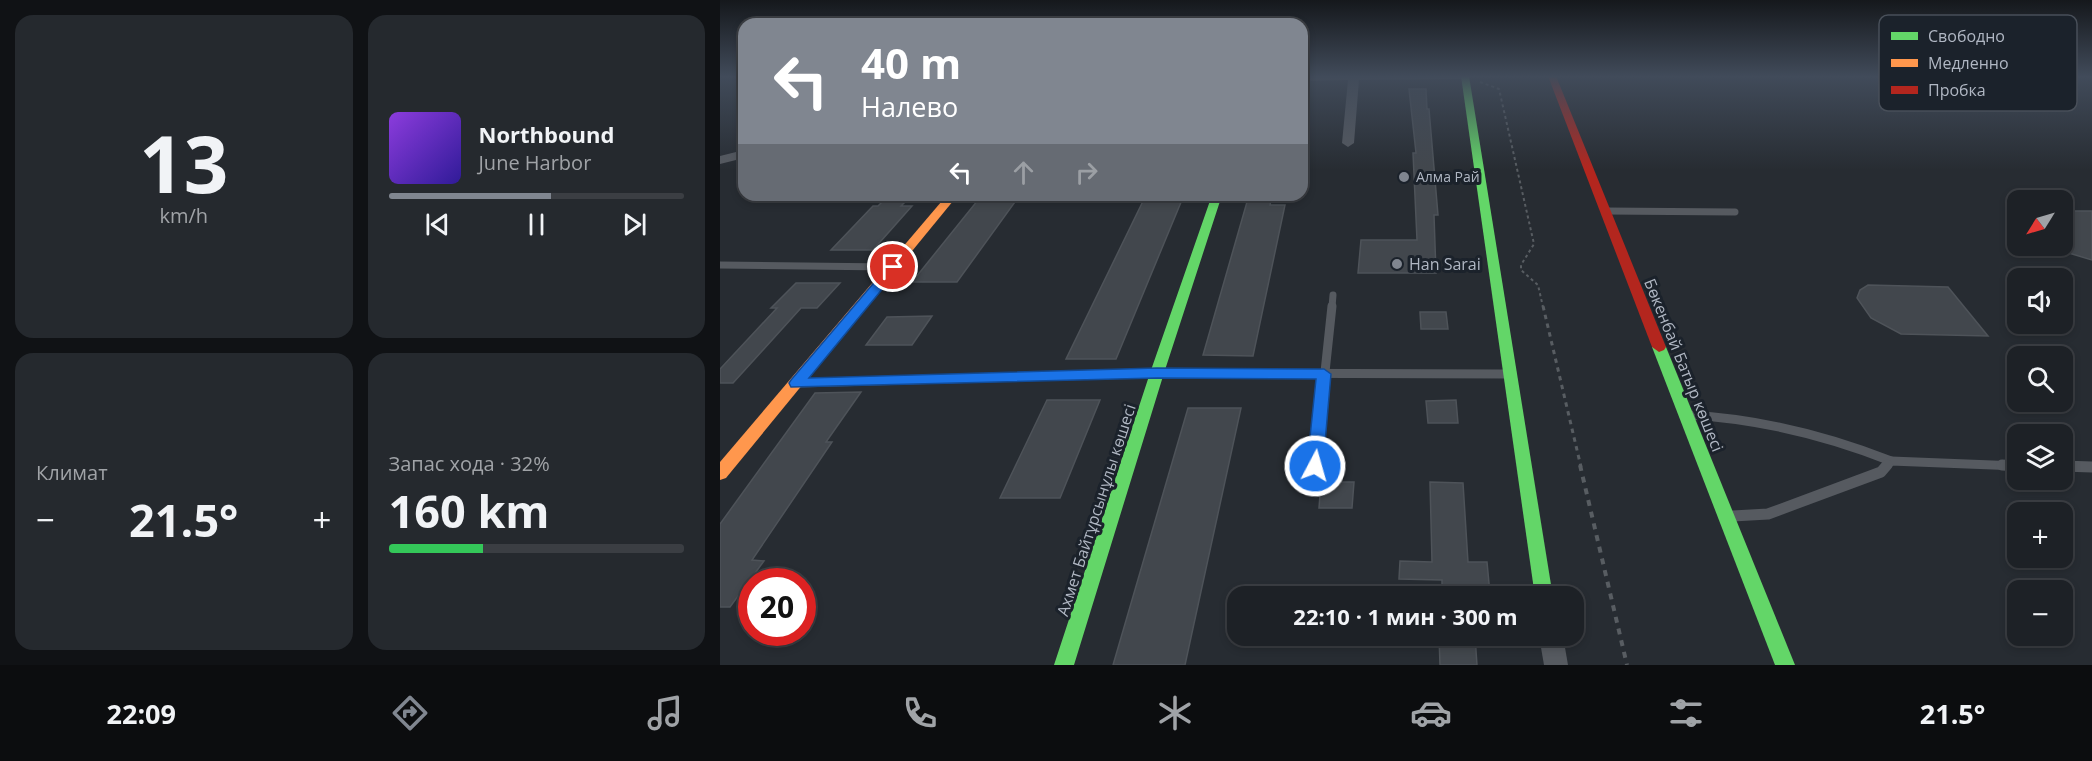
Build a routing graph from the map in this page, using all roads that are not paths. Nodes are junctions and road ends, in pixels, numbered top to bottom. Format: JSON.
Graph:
{"nodes":[{"id":1,"x":1351,"y":107,"type":"edge"},
{"id":2,"x":1473,"y":107,"type":"edge"},
{"id":3,"x":1564,"y":107,"type":"edge"},
{"id":4,"x":1348,"y":143,"type":"dead end"},
{"id":5,"x":738,"y":156,"type":"edge"},
{"id":6,"x":720,"y":160,"type":"edge"},
{"id":7,"x":948,"y":201,"type":"edge"},
{"id":8,"x":1215,"y":201,"type":"edge"},
{"id":9,"x":1605,"y":211,"type":"junction"},
{"id":10,"x":1735,"y":212,"type":"dead end"},
{"id":11,"x":720,"y":266,"type":"edge"},
{"id":12,"x":893,"y":267,"type":"junction"},
{"id":13,"x":1333,"y":295,"type":"dead end"},
{"id":14,"x":1157,"y":373,"type":"junction"},
{"id":15,"x":1324,"y":374,"type":"junction"},
{"id":16,"x":1511,"y":374,"type":"junction"},
{"id":17,"x":796,"y":383,"type":"junction"},
{"id":18,"x":1686,"y":414,"type":"junction"},
{"id":19,"x":1891,"y":461,"type":"junction"},
{"id":20,"x":2007,"y":465,"type":"edge"},
{"id":21,"x":1315,"y":466,"type":"dead end"},
{"id":22,"x":2073,"y":466,"type":"edge"},
{"id":23,"x":2092,"y":467,"type":"edge"},
{"id":24,"x":720,"y":473,"type":"edge"},
{"id":25,"x":1726,"y":516,"type":"junction"},
{"id":26,"x":1542,"y":586,"type":"edge"},
{"id":27,"x":1553,"y":646,"type":"edge"},
{"id":28,"x":1064,"y":665,"type":"edge"},
{"id":29,"x":1556,"y":665,"type":"edge"},
{"id":30,"x":1785,"y":665,"type":"edge"}],
"edges":[{"from":1,"to":4,"type":"street"},
{"from":2,"to":16,"type":"street"},
{"from":3,"to":9,"type":"street","name":"Бөкенбай Батыр көшесі"},
{"from":5,"to":6,"type":"street"},
{"from":7,"to":12,"type":"street"},
{"from":8,"to":14,"type":"street","name":"Ахмет Байтұрсынұлы көшесі"},
{"from":9,"to":10,"type":"lane"},
{"from":9,"to":18,"type":"street","name":"Бөкенбай Батыр көшесі"},
{"from":11,"to":12,"type":"lane"},
{"from":12,"to":17,"type":"street"},
{"from":13,"to":15,"type":"lane"},
{"from":14,"to":15,"type":"lane"},
{"from":14,"to":17,"type":"lane"},
{"from":14,"to":28,"type":"street","name":"Ахмет Байтұрсынұлы көшесі"},
{"from":15,"to":16,"type":"lane"},
{"from":15,"to":21,"type":"lane"},
{"from":16,"to":26,"type":"street"},
{"from":17,"to":24,"type":"street"},
{"from":18,"to":19,"type":"lane"},
{"from":18,"to":25,"type":"street","name":"Бөкенбай Батыр көшесі"},
{"from":19,"to":20,"type":"lane"},
{"from":19,"to":25,"type":"lane"},
{"from":22,"to":23,"type":"lane"},
{"from":25,"to":30,"type":"street","name":"Бөкенбай Батыр көшесі"},
{"from":27,"to":29,"type":"street"}]}
